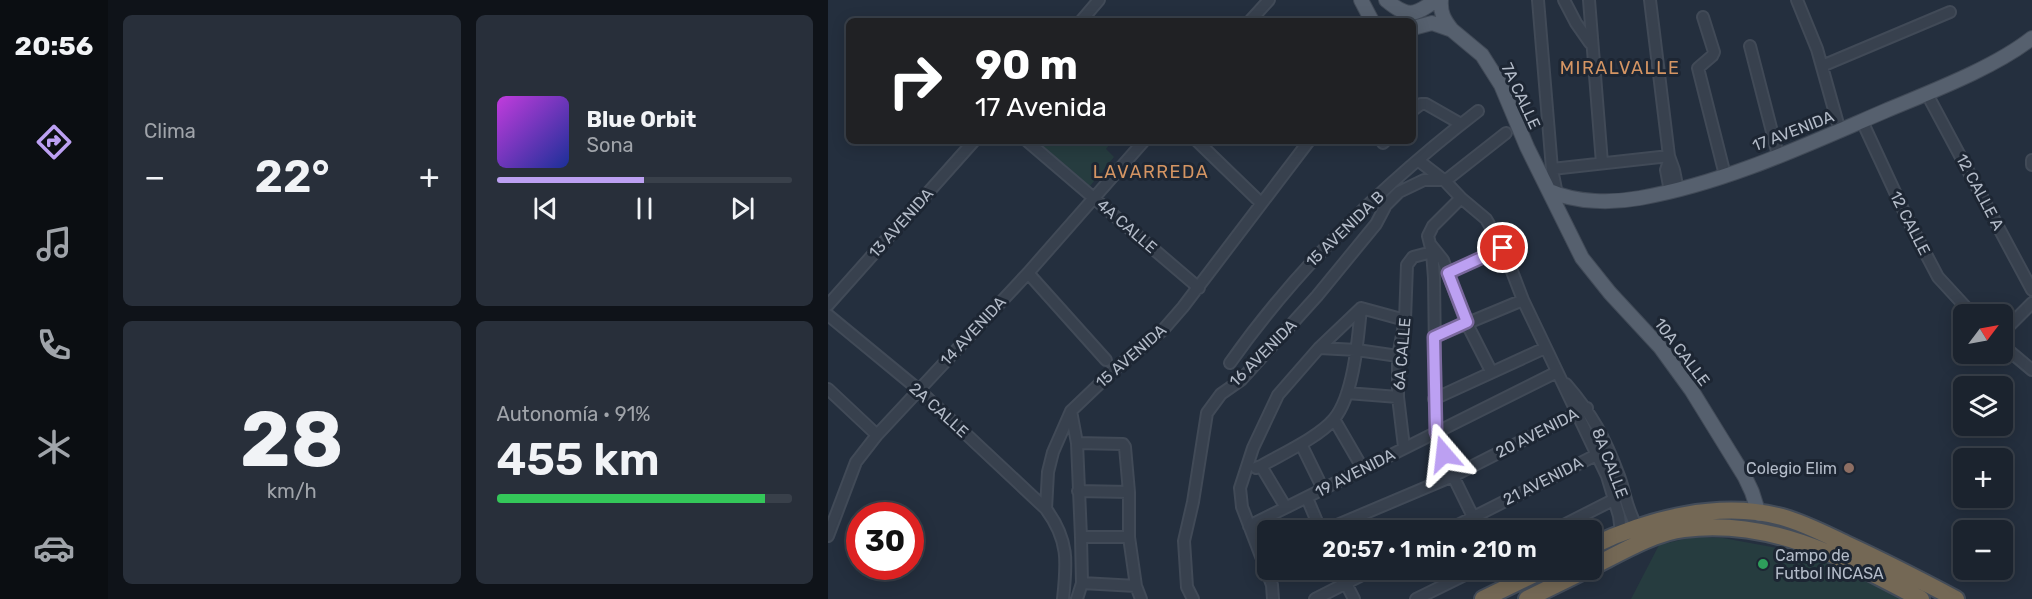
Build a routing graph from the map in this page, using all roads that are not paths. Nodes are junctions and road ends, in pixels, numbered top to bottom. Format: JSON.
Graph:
{"nodes":[{"id":1,"x":1099,"y":0,"type":"edge"},
{"id":2,"x":1269,"y":0,"type":"edge"},
{"id":3,"x":1361,"y":0,"type":"edge"},
{"id":4,"x":1436,"y":0,"type":"edge"},
{"id":5,"x":1441,"y":0,"type":"edge"},
{"id":6,"x":1538,"y":0,"type":"edge"},
{"id":7,"x":1564,"y":0,"type":"edge"},
{"id":8,"x":1589,"y":0,"type":"edge"},
{"id":9,"x":1650,"y":0,"type":"edge"},
{"id":10,"x":1797,"y":0,"type":"edge"},
{"id":11,"x":1393,"y":9,"type":"edge"},
{"id":12,"x":1950,"y":12,"type":"dead end"},
{"id":13,"x":1703,"y":17,"type":"dead end"},
{"id":14,"x":1084,"y":18,"type":"edge"},
{"id":15,"x":1253,"y":18,"type":"edge"},
{"id":16,"x":1370,"y":18,"type":"edge"},
{"id":17,"x":1416,"y":27,"type":"edge"},
{"id":18,"x":1452,"y":30,"type":"junction"},
{"id":19,"x":2032,"y":38,"type":"edge"},
{"id":20,"x":1591,"y":44,"type":"junction"},
{"id":21,"x":1750,"y":46,"type":"dead end"},
{"id":22,"x":1822,"y":66,"type":"junction"},
{"id":23,"x":1927,"y":94,"type":"junction"},
{"id":24,"x":1416,"y":108,"type":"edge"},
{"id":25,"x":1478,"y":111,"type":"dead end"},
{"id":26,"x":1862,"y":121,"type":"junction"},
{"id":27,"x":1461,"y":124,"type":"junction"},
{"id":28,"x":1840,"y":131,"type":"junction"},
{"id":29,"x":1506,"y":133,"type":"dead end"},
{"id":30,"x":971,"y":144,"type":"edge"},
{"id":31,"x":1031,"y":144,"type":"edge"},
{"id":32,"x":1141,"y":144,"type":"edge"},
{"id":33,"x":1200,"y":144,"type":"edge"},
{"id":34,"x":1307,"y":144,"type":"edge"},
{"id":35,"x":1778,"y":155,"type":"junction"},
{"id":36,"x":1669,"y":158,"type":"junction"},
{"id":37,"x":2032,"y":160,"type":"edge"},
{"id":38,"x":1419,"y":161,"type":"junction"},
{"id":39,"x":1602,"y":163,"type":"junction"},
{"id":40,"x":2032,"y":165,"type":"edge"},
{"id":41,"x":1552,"y":172,"type":"junction"},
{"id":42,"x":1725,"y":175,"type":"junction"},
{"id":43,"x":1444,"y":180,"type":"junction"},
{"id":44,"x":1674,"y":191,"type":"junction"},
{"id":45,"x":1553,"y":192,"type":"junction"},
{"id":46,"x":1094,"y":197,"type":"junction"},
{"id":47,"x":1461,"y":198,"type":"junction"},
{"id":48,"x":1576,"y":198,"type":"junction"},
{"id":49,"x":1261,"y":203,"type":"junction"},
{"id":50,"x":1564,"y":220,"type":"junction"},
{"id":51,"x":1431,"y":248,"type":"junction"},
{"id":52,"x":1503,"y":248,"type":"junction"},
{"id":53,"x":1028,"y":273,"type":"junction"},
{"id":54,"x":1448,"y":273,"type":"junction"},
{"id":55,"x":1198,"y":288,"type":"junction"},
{"id":56,"x":2032,"y":290,"type":"edge"},
{"id":57,"x":1523,"y":300,"type":"junction"},
{"id":58,"x":2032,"y":303,"type":"edge"},
{"id":59,"x":1963,"y":304,"type":"edge"},
{"id":60,"x":828,"y":305,"type":"edge"},
{"id":61,"x":1361,"y":308,"type":"junction"},
{"id":62,"x":828,"y":315,"type":"edge"},
{"id":63,"x":1405,"y":320,"type":"junction"},
{"id":64,"x":1467,"y":322,"type":"junction"},
{"id":65,"x":2013,"y":322,"type":"edge"},
{"id":66,"x":1434,"y":337,"type":"junction"},
{"id":67,"x":1319,"y":348,"type":"junction"},
{"id":68,"x":1545,"y":348,"type":"junction"},
{"id":69,"x":1357,"y":350,"type":"junction"},
{"id":70,"x":2013,"y":354,"type":"edge"},
{"id":71,"x":1398,"y":356,"type":"junction"},
{"id":72,"x":1106,"y":360,"type":"dead end"},
{"id":73,"x":1230,"y":363,"type":"dead end"},
{"id":74,"x":2032,"y":370,"type":"edge"},
{"id":75,"x":1491,"y":371,"type":"junction"},
{"id":76,"x":1557,"y":372,"type":"junction"},
{"id":77,"x":828,"y":389,"type":"edge"},
{"id":78,"x":919,"y":390,"type":"junction"},
{"id":79,"x":1347,"y":393,"type":"junction"},
{"id":80,"x":1398,"y":398,"type":"junction"},
{"id":81,"x":1434,"y":399,"type":"junction"},
{"id":82,"x":1587,"y":408,"type":"junction"},
{"id":83,"x":1071,"y":411,"type":"junction"},
{"id":84,"x":1576,"y":413,"type":"junction"},
{"id":85,"x":1334,"y":419,"type":"junction"},
{"id":86,"x":1436,"y":432,"type":"junction"},
{"id":87,"x":877,"y":435,"type":"junction"},
{"id":88,"x":1077,"y":443,"type":"junction"},
{"id":89,"x":1301,"y":444,"type":"junction"},
{"id":90,"x":1404,"y":447,"type":"junction"},
{"id":91,"x":1608,"y":449,"type":"junction"},
{"id":92,"x":1598,"y":454,"type":"junction"},
{"id":93,"x":1261,"y":466,"type":"junction"},
{"id":94,"x":1363,"y":470,"type":"junction"},
{"id":95,"x":1245,"y":474,"type":"junction"},
{"id":96,"x":1453,"y":476,"type":"junction"},
{"id":97,"x":1323,"y":489,"type":"junction"},
{"id":98,"x":1078,"y":491,"type":"junction"},
{"id":99,"x":1129,"y":492,"type":"junction"},
{"id":100,"x":1307,"y":498,"type":"junction"},
{"id":101,"x":1615,"y":500,"type":"junction"},
{"id":102,"x":1285,"y":506,"type":"junction"},
{"id":103,"x":1046,"y":509,"type":"junction"},
{"id":104,"x":1759,"y":514,"type":"junction"},
{"id":105,"x":1473,"y":517,"type":"junction"},
{"id":106,"x":1317,"y":520,"type":"edge"},
{"id":107,"x":1348,"y":520,"type":"edge"},
{"id":108,"x":1467,"y":520,"type":"edge"},
{"id":109,"x":1474,"y":520,"type":"edge"},
{"id":110,"x":1574,"y":520,"type":"edge"},
{"id":111,"x":1249,"y":526,"type":"junction"},
{"id":112,"x":1637,"y":527,"type":"junction"},
{"id":113,"x":1621,"y":533,"type":"junction"},
{"id":114,"x":828,"y":536,"type":"edge"},
{"id":115,"x":1081,"y":537,"type":"junction"},
{"id":116,"x":1129,"y":537,"type":"junction"},
{"id":117,"x":1257,"y":542,"type":"edge"},
{"id":118,"x":1602,"y":542,"type":"edge"},
{"id":119,"x":1602,"y":562,"type":"edge"},
{"id":120,"x":1271,"y":580,"type":"edge"},
{"id":121,"x":1344,"y":580,"type":"edge"},
{"id":122,"x":1353,"y":580,"type":"edge"},
{"id":123,"x":1455,"y":580,"type":"edge"},
{"id":124,"x":1522,"y":580,"type":"edge"},
{"id":125,"x":1566,"y":580,"type":"edge"},
{"id":126,"x":1082,"y":583,"type":"junction"},
{"id":127,"x":1346,"y":584,"type":"junction"},
{"id":128,"x":1136,"y":586,"type":"junction"},
{"id":129,"x":1063,"y":599,"type":"edge"},
{"id":130,"x":1077,"y":599,"type":"edge"},
{"id":131,"x":1141,"y":599,"type":"edge"},
{"id":132,"x":1193,"y":599,"type":"edge"},
{"id":133,"x":1273,"y":599,"type":"edge"},
{"id":134,"x":1315,"y":599,"type":"edge"},
{"id":135,"x":1354,"y":599,"type":"edge"},
{"id":136,"x":1416,"y":599,"type":"edge"},
{"id":137,"x":1483,"y":599,"type":"edge"},
{"id":138,"x":1527,"y":599,"type":"edge"},
{"id":139,"x":1921,"y":599,"type":"edge"},
{"id":140,"x":1956,"y":599,"type":"edge"}],
"edges":[{"from":1,"to":14,"type":"street"},
{"from":2,"to":15,"type":"street"},
{"from":3,"to":16,"type":"main road"},
{"from":4,"to":11,"type":"main road"},
{"from":5,"to":18,"type":"main road"},
{"from":6,"to":41,"type":"street"},
{"from":7,"to":20,"type":"street"},
{"from":8,"to":20,"type":"street"},
{"from":9,"to":36,"type":"street"},
{"from":10,"to":22,"type":"street"},
{"from":12,"to":22,"type":"street"},
{"from":13,"to":42,"type":"street"},
{"from":17,"to":18,"type":"main road"},
{"from":18,"to":45,"type":"main road","name":"7A CALLE"},
{"from":19,"to":23,"type":"main road","name":"17 AVENIDA"},
{"from":20,"to":39,"type":"street"},
{"from":21,"to":35,"type":"street"},
{"from":22,"to":28,"type":"street"},
{"from":23,"to":26,"type":"main road","name":"17 AVENIDA"},
{"from":23,"to":56,"type":"street","name":"12 CALLE A"},
{"from":24,"to":27,"type":"street"},
{"from":25,"to":27,"type":"street","name":"15 AVENIDA B"},
{"from":26,"to":28,"type":"main road","name":"17 AVENIDA"},
{"from":26,"to":59,"type":"street","name":"12 CALLE"},
{"from":27,"to":38,"type":"street","name":"15 AVENIDA B"},
{"from":28,"to":35,"type":"main road","name":"17 AVENIDA"},
{"from":29,"to":43,"type":"street","name":"16 AVENIDA"},
{"from":30,"to":60,"type":"street","name":"13 AVENIDA"},
{"from":31,"to":46,"type":"street","name":"4A CALLE"},
{"from":32,"to":46,"type":"street","name":"14 AVENIDA"},
{"from":33,"to":49,"type":"street"},
{"from":34,"to":49,"type":"street","name":"15 AVENIDA"},
{"from":35,"to":42,"type":"main road","name":"17 AVENIDA"},
{"from":36,"to":39,"type":"street"},
{"from":36,"to":44,"type":"street"},
{"from":37,"to":40,"type":"street"},
{"from":38,"to":43,"type":"street","name":"8A CALLE"},
{"from":38,"to":73,"type":"street","name":"15 AVENIDA B"},
{"from":39,"to":41,"type":"street"},
{"from":41,"to":45,"type":"street"},
{"from":42,"to":44,"type":"main road","name":"17 AVENIDA"},
{"from":43,"to":47,"type":"street","name":"8A CALLE"},
{"from":43,"to":132,"type":"street","name":"16 AVENIDA"},
{"from":44,"to":48,"type":"main road","name":"17 AVENIDA"},
{"from":45,"to":48,"type":"main road","name":"17 AVENIDA"},
{"from":45,"to":50,"type":"main road","name":"10A CALLE"},
{"from":46,"to":53,"type":"street","name":"14 AVENIDA"},
{"from":46,"to":55,"type":"street","name":"4A CALLE"},
{"from":47,"to":51,"type":"street"},
{"from":47,"to":52,"type":"street","name":"8A CALLE"},
{"from":48,"to":50,"type":"main road"},
{"from":49,"to":55,"type":"street","name":"15 AVENIDA"},
{"from":50,"to":104,"type":"main road","name":"10A CALLE"},
{"from":51,"to":54,"type":"street"},
{"from":51,"to":63,"type":"street","name":"6A CALLE"},
{"from":51,"to":66,"type":"street"},
{"from":52,"to":54,"type":"street"},
{"from":52,"to":57,"type":"street","name":"8A CALLE"},
{"from":53,"to":72,"type":"street"},
{"from":53,"to":78,"type":"street","name":"14 AVENIDA"},
{"from":54,"to":64,"type":"street"},
{"from":55,"to":83,"type":"street","name":"15 AVENIDA"},
{"from":57,"to":64,"type":"street"},
{"from":57,"to":68,"type":"street","name":"8A CALLE"},
{"from":58,"to":65,"type":"street"},
{"from":61,"to":63,"type":"street"},
{"from":61,"to":67,"type":"street"},
{"from":61,"to":69,"type":"street"},
{"from":62,"to":78,"type":"street","name":"2A CALLE"},
{"from":63,"to":71,"type":"street","name":"6A CALLE"},
{"from":64,"to":66,"type":"street"},
{"from":64,"to":75,"type":"street"},
{"from":66,"to":81,"type":"street"},
{"from":67,"to":69,"type":"street"},
{"from":67,"to":95,"type":"street"},
{"from":68,"to":75,"type":"street"},
{"from":68,"to":76,"type":"street","name":"8A CALLE"},
{"from":69,"to":71,"type":"street"},
{"from":69,"to":79,"type":"street"},
{"from":70,"to":74,"type":"street"},
{"from":71,"to":80,"type":"street","name":"6A CALLE"},
{"from":75,"to":81,"type":"street"},
{"from":76,"to":82,"type":"street","name":"8A CALLE"},
{"from":76,"to":84,"type":"street","name":"8A CALLE"},
{"from":76,"to":86,"type":"street","name":"19 AVENIDA"},
{"from":77,"to":87,"type":"street"},
{"from":78,"to":87,"type":"street","name":"14 AVENIDA"},
{"from":78,"to":103,"type":"street","name":"2A CALLE"},
{"from":79,"to":80,"type":"street"},
{"from":79,"to":85,"type":"street"},
{"from":80,"to":90,"type":"street","name":"6A CALLE"},
{"from":81,"to":86,"type":"street"},
{"from":82,"to":84,"type":"street","name":"20 AVENIDA"},
{"from":82,"to":91,"type":"street","name":"8A CALLE"},
{"from":83,"to":88,"type":"street"},
{"from":83,"to":103,"type":"street","name":"15 AVENIDA"},
{"from":84,"to":92,"type":"street","name":"8A CALLE"},
{"from":84,"to":96,"type":"street","name":"20 AVENIDA"},
{"from":85,"to":89,"type":"street"},
{"from":85,"to":94,"type":"street"},
{"from":86,"to":90,"type":"street","name":"19 AVENIDA"},
{"from":86,"to":96,"type":"street"},
{"from":87,"to":114,"type":"street","name":"14 AVENIDA"},
{"from":88,"to":98,"type":"street"},
{"from":88,"to":99,"type":"street"},
{"from":89,"to":93,"type":"street"},
{"from":89,"to":97,"type":"street"},
{"from":90,"to":94,"type":"street","name":"19 AVENIDA"},
{"from":91,"to":92,"type":"street","name":"21 AVENIDA"},
{"from":91,"to":112,"type":"street","name":"8A CALLE"},
{"from":92,"to":101,"type":"street","name":"8A CALLE"},
{"from":92,"to":105,"type":"street","name":"21 AVENIDA"},
{"from":93,"to":95,"type":"street"},
{"from":93,"to":102,"type":"street"},
{"from":94,"to":97,"type":"street","name":"19 AVENIDA"},
{"from":95,"to":111,"type":"street"},
{"from":96,"to":105,"type":"street"},
{"from":96,"to":107,"type":"street","name":"20 AVENIDA"},
{"from":97,"to":100,"type":"street","name":"19 AVENIDA"},
{"from":98,"to":99,"type":"street"},
{"from":98,"to":115,"type":"street"},
{"from":99,"to":116,"type":"street"},
{"from":100,"to":102,"type":"street","name":"19 AVENIDA"},
{"from":100,"to":106,"type":"street"},
{"from":101,"to":110,"type":"street"},
{"from":101,"to":113,"type":"street","name":"8A CALLE"},
{"from":102,"to":111,"type":"street","name":"19 AVENIDA"},
{"from":103,"to":129,"type":"street"},
{"from":104,"to":112,"type":"highway"},
{"from":104,"to":140,"type":"highway"},
{"from":105,"to":108,"type":"street","name":"21 AVENIDA"},
{"from":105,"to":109,"type":"street"},
{"from":111,"to":117,"type":"street"},
{"from":112,"to":113,"type":"highway"},
{"from":113,"to":118,"type":"highway"},
{"from":115,"to":116,"type":"street"},
{"from":115,"to":126,"type":"street"},
{"from":116,"to":128,"type":"street"},
{"from":119,"to":139,"type":"highway"},
{"from":120,"to":133,"type":"street"},
{"from":121,"to":127,"type":"street"},
{"from":122,"to":127,"type":"street"},
{"from":123,"to":136,"type":"street"},
{"from":124,"to":137,"type":"highway"},
{"from":125,"to":138,"type":"highway"},
{"from":126,"to":128,"type":"street"},
{"from":126,"to":130,"type":"street"},
{"from":127,"to":134,"type":"street"},
{"from":127,"to":135,"type":"street"},
{"from":128,"to":131,"type":"street"}]}
